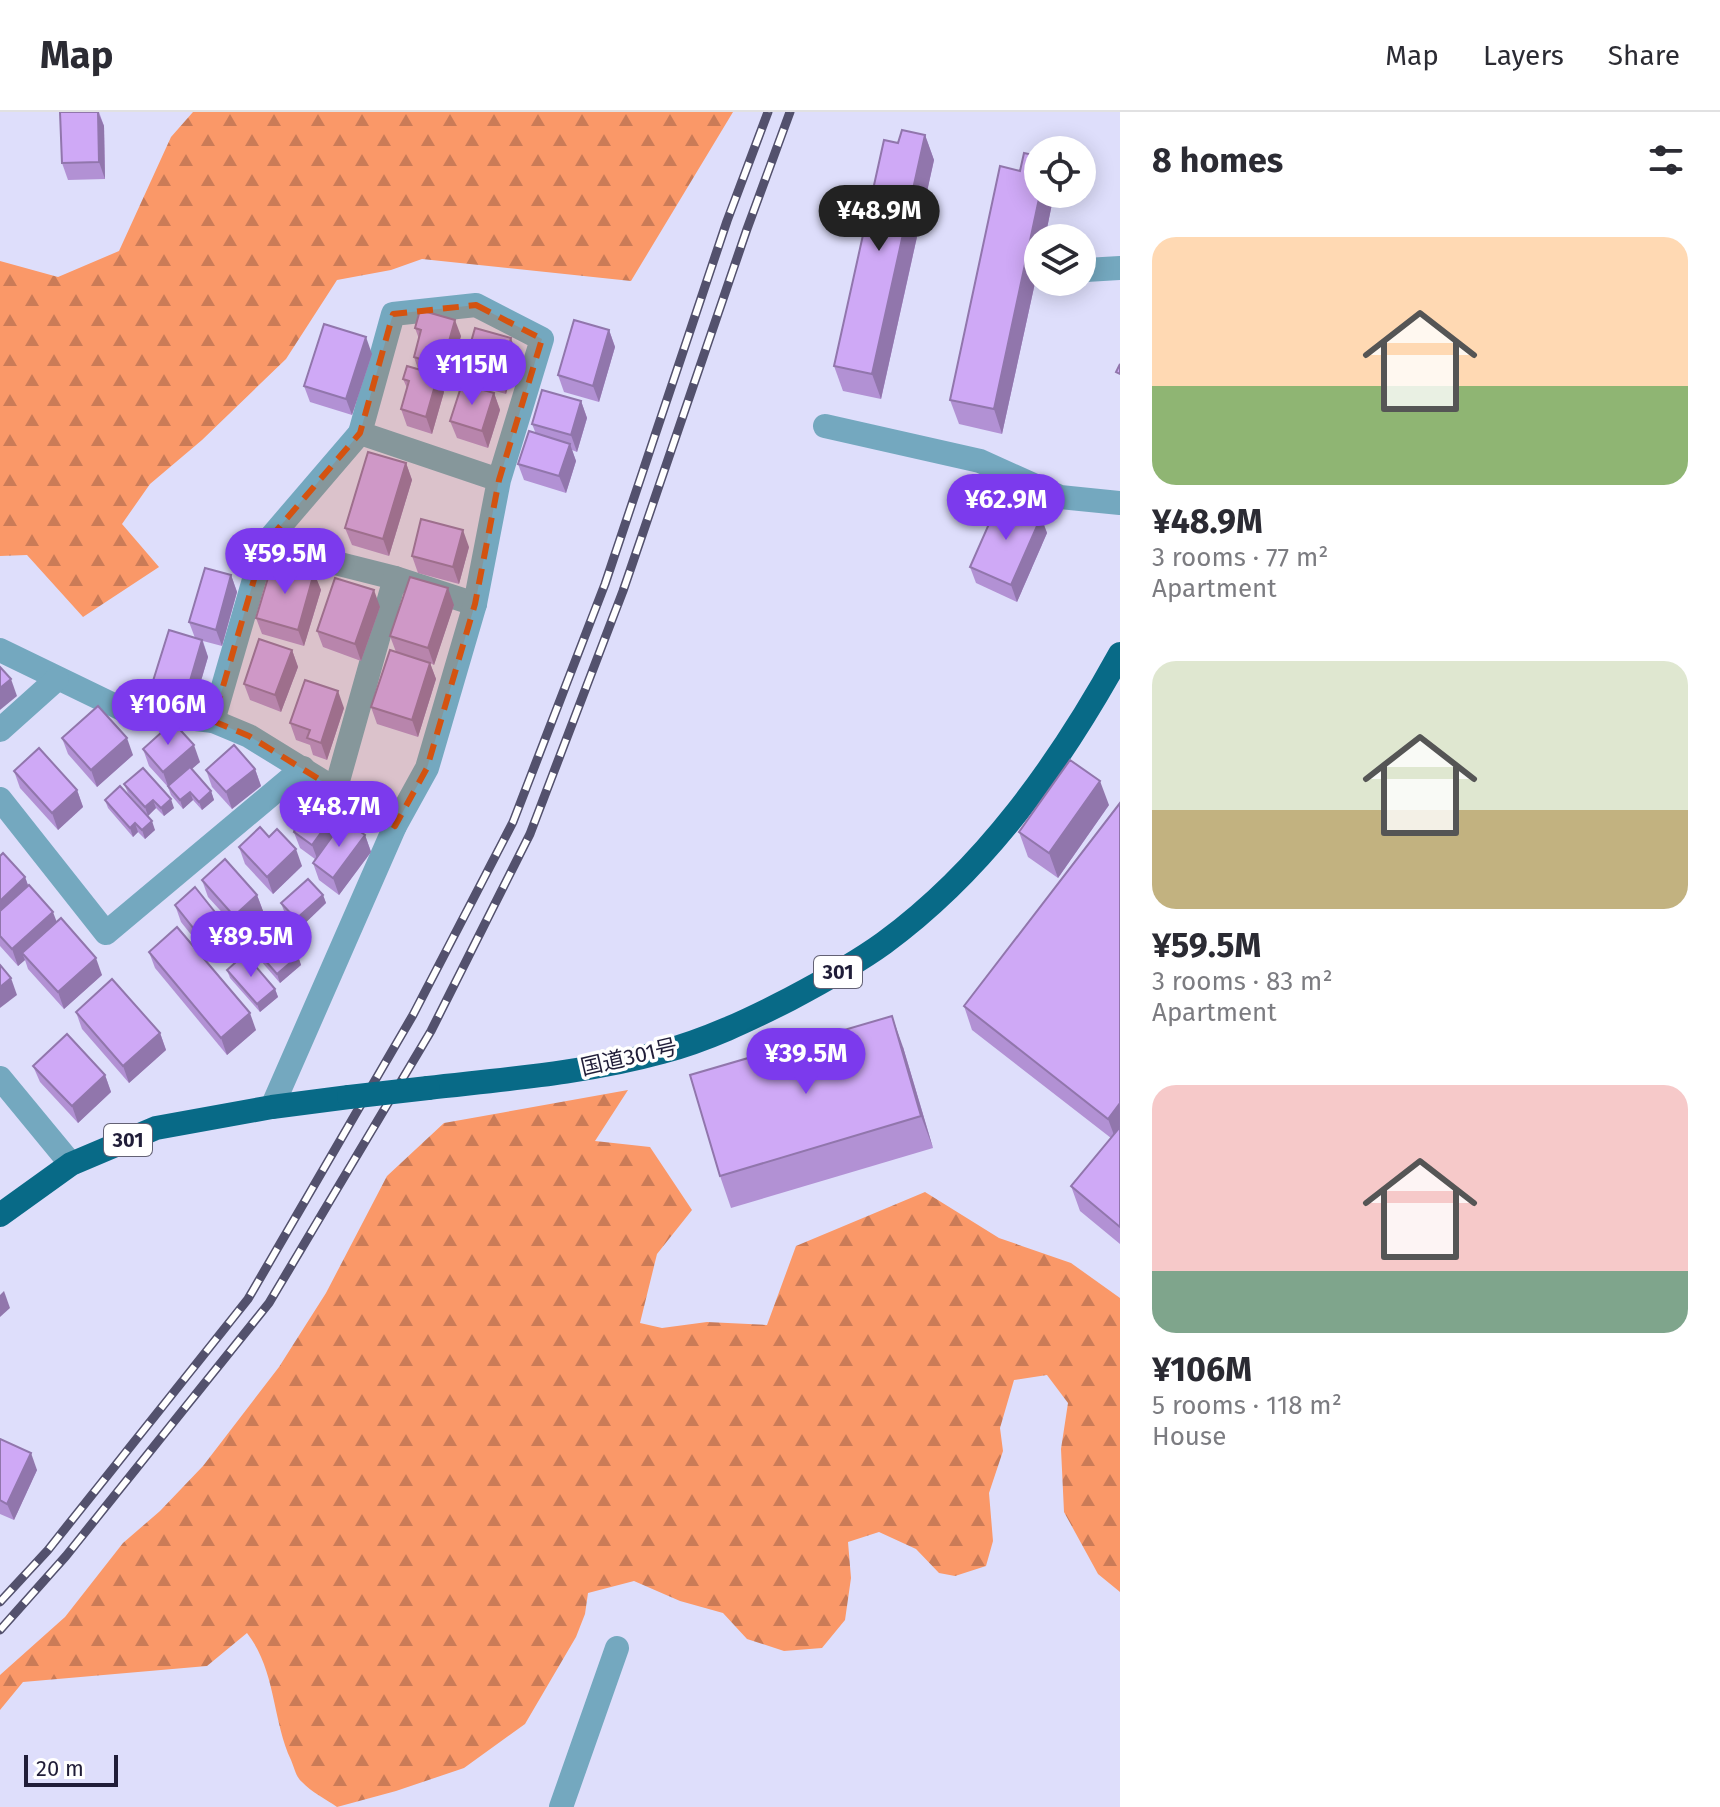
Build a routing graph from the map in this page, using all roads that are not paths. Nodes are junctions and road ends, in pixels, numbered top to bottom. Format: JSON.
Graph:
{"nodes":[{"id":1,"x":1120,"y":268,"type":"edge"},
{"id":2,"x":1096,"y":269,"type":"edge"},
{"id":3,"x":825,"y":426,"type":"dead end"},
{"id":4,"x":360,"y":433,"type":"junction"},
{"id":5,"x":499,"y":480,"type":"junction"},
{"id":6,"x":1120,"y":503,"type":"edge"},
{"id":7,"x":264,"y":545,"type":"junction"},
{"id":8,"x":395,"y":578,"type":"junction"},
{"id":9,"x":475,"y":604,"type":"junction"},
{"id":10,"x":0,"y":650,"type":"edge"},
{"id":11,"x":1120,"y":654,"type":"edge"},
{"id":12,"x":57,"y":679,"type":"junction"},
{"id":13,"x":213,"y":721,"type":"junction"},
{"id":14,"x":0,"y":730,"type":"edge"},
{"id":15,"x":303,"y":768,"type":"junction"},
{"id":16,"x":336,"y":788,"type":"junction"},
{"id":17,"x":0,"y":799,"type":"edge"},
{"id":18,"x":395,"y":826,"type":"junction"},
{"id":19,"x":0,"y":1078,"type":"edge"},
{"id":20,"x":272,"y":1107,"type":"junction"},
{"id":21,"x":71,"y":1164,"type":"junction"},
{"id":22,"x":0,"y":1215,"type":"edge"},
{"id":23,"x":617,"y":1648,"type":"dead end"},
{"id":24,"x":561,"y":1807,"type":"edge"}],
"edges":[{"from":1,"to":2,"type":"street"},
{"from":3,"to":6,"type":"street"},
{"from":4,"to":5,"type":"street"},
{"from":4,"to":5,"type":"street"},
{"from":4,"to":7,"type":"street"},
{"from":5,"to":9,"type":"street"},
{"from":7,"to":8,"type":"street"},
{"from":7,"to":13,"type":"street"},
{"from":8,"to":9,"type":"street"},
{"from":8,"to":16,"type":"street"},
{"from":9,"to":18,"type":"street"},
{"from":10,"to":12,"type":"street"},
{"from":11,"to":20,"type":"highway","name":"国道301号","number":"301","bridge":true},
{"from":12,"to":13,"type":"street"},
{"from":12,"to":14,"type":"street"},
{"from":13,"to":15,"type":"street"},
{"from":15,"to":16,"type":"street"},
{"from":15,"to":17,"type":"street"},
{"from":16,"to":18,"type":"street"},
{"from":18,"to":20,"type":"street"},
{"from":19,"to":21,"type":"street"},
{"from":20,"to":21,"type":"highway","name":"国道301号","number":"301"},
{"from":21,"to":22,"type":"highway","name":"国道301号","number":"301"},
{"from":23,"to":24,"type":"street"}]}
